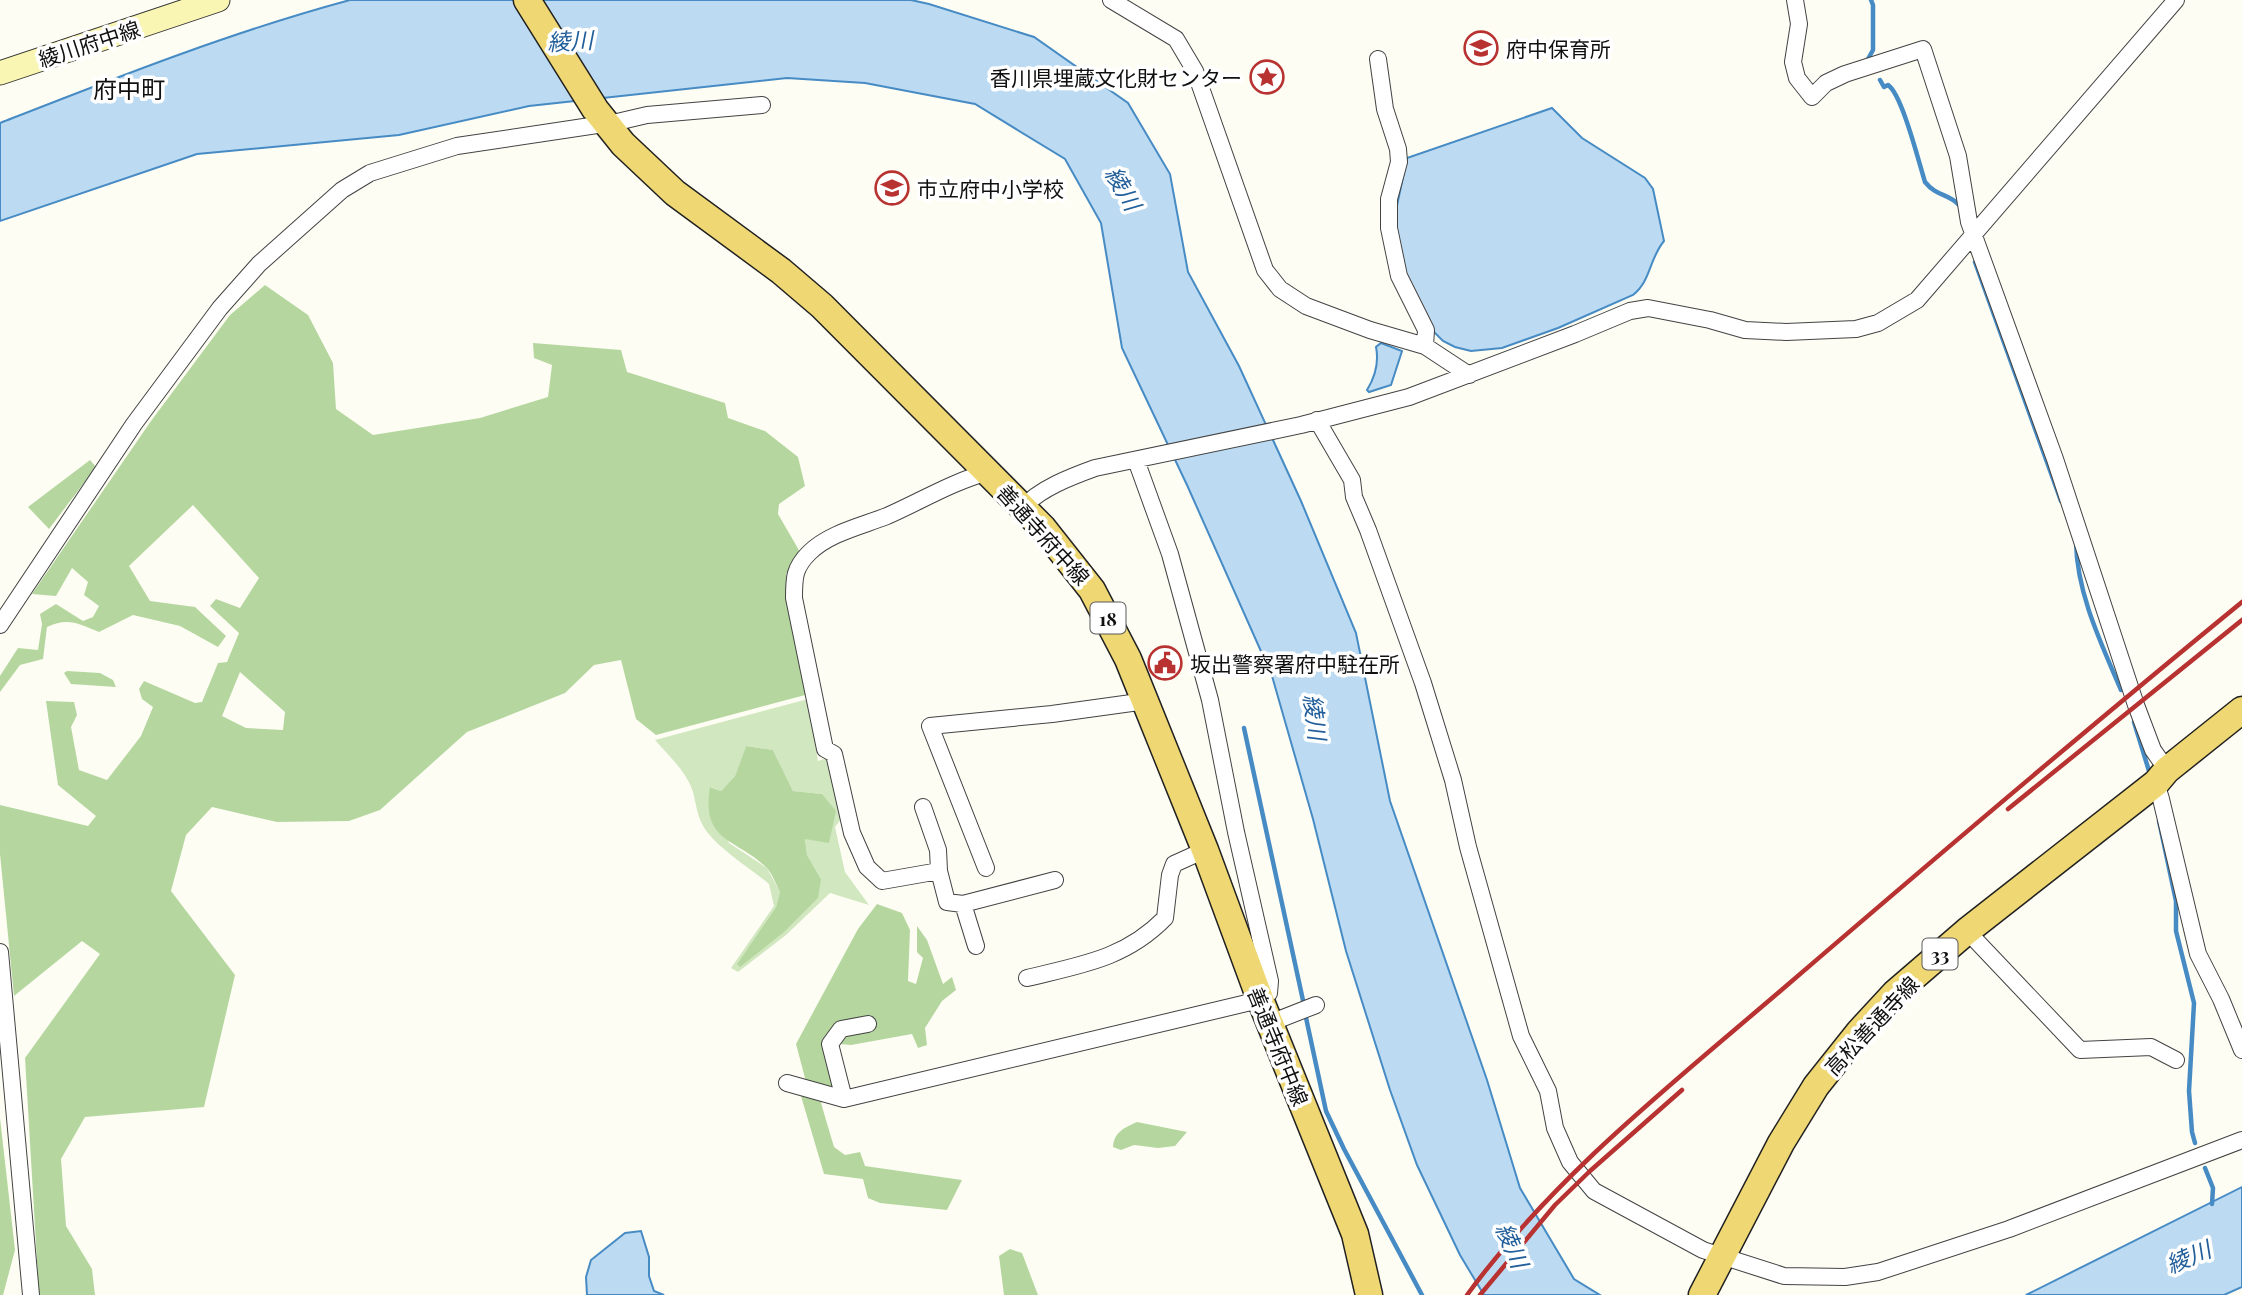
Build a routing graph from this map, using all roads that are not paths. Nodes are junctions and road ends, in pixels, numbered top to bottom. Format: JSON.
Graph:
{"nodes":[{"id":1,"x":218,"y":0,"type":"edge"},
{"id":2,"x":527,"y":0,"type":"edge"},
{"id":3,"x":1111,"y":0,"type":"edge"},
{"id":4,"x":1795,"y":0,"type":"edge"},
{"id":5,"x":2176,"y":0,"type":"edge"},
{"id":6,"x":1378,"y":59,"type":"dead end"},
{"id":7,"x":0,"y":73,"type":"edge"},
{"id":8,"x":762,"y":105,"type":"dead end"},
{"id":9,"x":600,"y":116,"type":"junction"},
{"id":10,"x":1975,"y":236,"type":"junction"},
{"id":11,"x":1426,"y":346,"type":"junction"},
{"id":12,"x":1469,"y":375,"type":"junction"},
{"id":13,"x":1309,"y":423,"type":"junction"},
{"id":14,"x":1139,"y":459,"type":"junction"},
{"id":15,"x":988,"y":472,"type":"junction"},
{"id":16,"x":1023,"y":508,"type":"junction"},
{"id":17,"x":0,"y":625,"type":"edge"},
{"id":18,"x":1146,"y":701,"type":"junction"},
{"id":19,"x":2242,"y":710,"type":"edge"},
{"id":20,"x":2161,"y":776,"type":"junction"},
{"id":21,"x":923,"y":807,"type":"dead end"},
{"id":22,"x":1206,"y":850,"type":"junction"},
{"id":23,"x":986,"y":868,"type":"dead end"},
{"id":24,"x":939,"y":870,"type":"junction"},
{"id":25,"x":1055,"y":880,"type":"dead end"},
{"id":26,"x":963,"y":904,"type":"junction"},
{"id":27,"x":1967,"y":931,"type":"junction"},
{"id":28,"x":976,"y":946,"type":"dead end"},
{"id":29,"x":0,"y":952,"type":"edge"},
{"id":30,"x":1027,"y":978,"type":"dead end"},
{"id":31,"x":1307,"y":1009,"type":"dead end"},
{"id":32,"x":1265,"y":1011,"type":"junction"},
{"id":33,"x":868,"y":1024,"type":"dead end"},
{"id":34,"x":2242,"y":1049,"type":"edge"},
{"id":35,"x":2176,"y":1060,"type":"dead end"},
{"id":36,"x":788,"y":1083,"type":"dead end"},
{"id":37,"x":844,"y":1099,"type":"junction"},
{"id":38,"x":2242,"y":1140,"type":"edge"},
{"id":39,"x":1719,"y":1262,"type":"junction"},
{"id":40,"x":31,"y":1295,"type":"edge"},
{"id":41,"x":1369,"y":1295,"type":"edge"},
{"id":42,"x":1702,"y":1295,"type":"edge"}],
"edges":[{"from":1,"to":7,"type":"main road","name":"綾川府中線"},
{"from":2,"to":9,"type":"main road","name":"善通寺府中線","number":"18"},
{"from":3,"to":11,"type":"street"},
{"from":4,"to":10,"type":"street"},
{"from":5,"to":10,"type":"street"},
{"from":6,"to":11,"type":"street"},
{"from":8,"to":9,"type":"street"},
{"from":9,"to":15,"type":"main road","name":"善通寺府中線","number":"18"},
{"from":9,"to":17,"type":"street"},
{"from":10,"to":12,"type":"street"},
{"from":10,"to":20,"type":"street"},
{"from":11,"to":12,"type":"street"},
{"from":12,"to":13,"type":"street"},
{"from":13,"to":14,"type":"street"},
{"from":13,"to":39,"type":"street"},
{"from":14,"to":16,"type":"street"},
{"from":14,"to":32,"type":"street"},
{"from":15,"to":16,"type":"main road","name":"善通寺府中線","number":"18"},
{"from":15,"to":24,"type":"street"},
{"from":16,"to":18,"type":"main road","name":"善通寺府中線","number":"18"},
{"from":18,"to":22,"type":"main road","name":"善通寺府中線","number":"18"},
{"from":18,"to":23,"type":"street"},
{"from":19,"to":20,"type":"main road","name":"高松善通寺線","number":"33"},
{"from":20,"to":27,"type":"main road","name":"高松善通寺線","number":"33"},
{"from":20,"to":34,"type":"street"},
{"from":21,"to":24,"type":"street"},
{"from":22,"to":30,"type":"street"},
{"from":22,"to":32,"type":"main road","name":"善通寺府中線","number":"18"},
{"from":24,"to":26,"type":"street"},
{"from":25,"to":26,"type":"street"},
{"from":26,"to":28,"type":"street"},
{"from":27,"to":35,"type":"street"},
{"from":27,"to":39,"type":"main road","name":"高松善通寺線","number":"33"},
{"from":29,"to":40,"type":"street"},
{"from":31,"to":32,"type":"street"},
{"from":32,"to":37,"type":"street"},
{"from":32,"to":41,"type":"main road","name":"善通寺府中線","number":"18"},
{"from":33,"to":37,"type":"street"},
{"from":36,"to":37,"type":"street"},
{"from":38,"to":39,"type":"street"},
{"from":39,"to":42,"type":"main road","name":"高松善通寺線","number":"33"}]}
